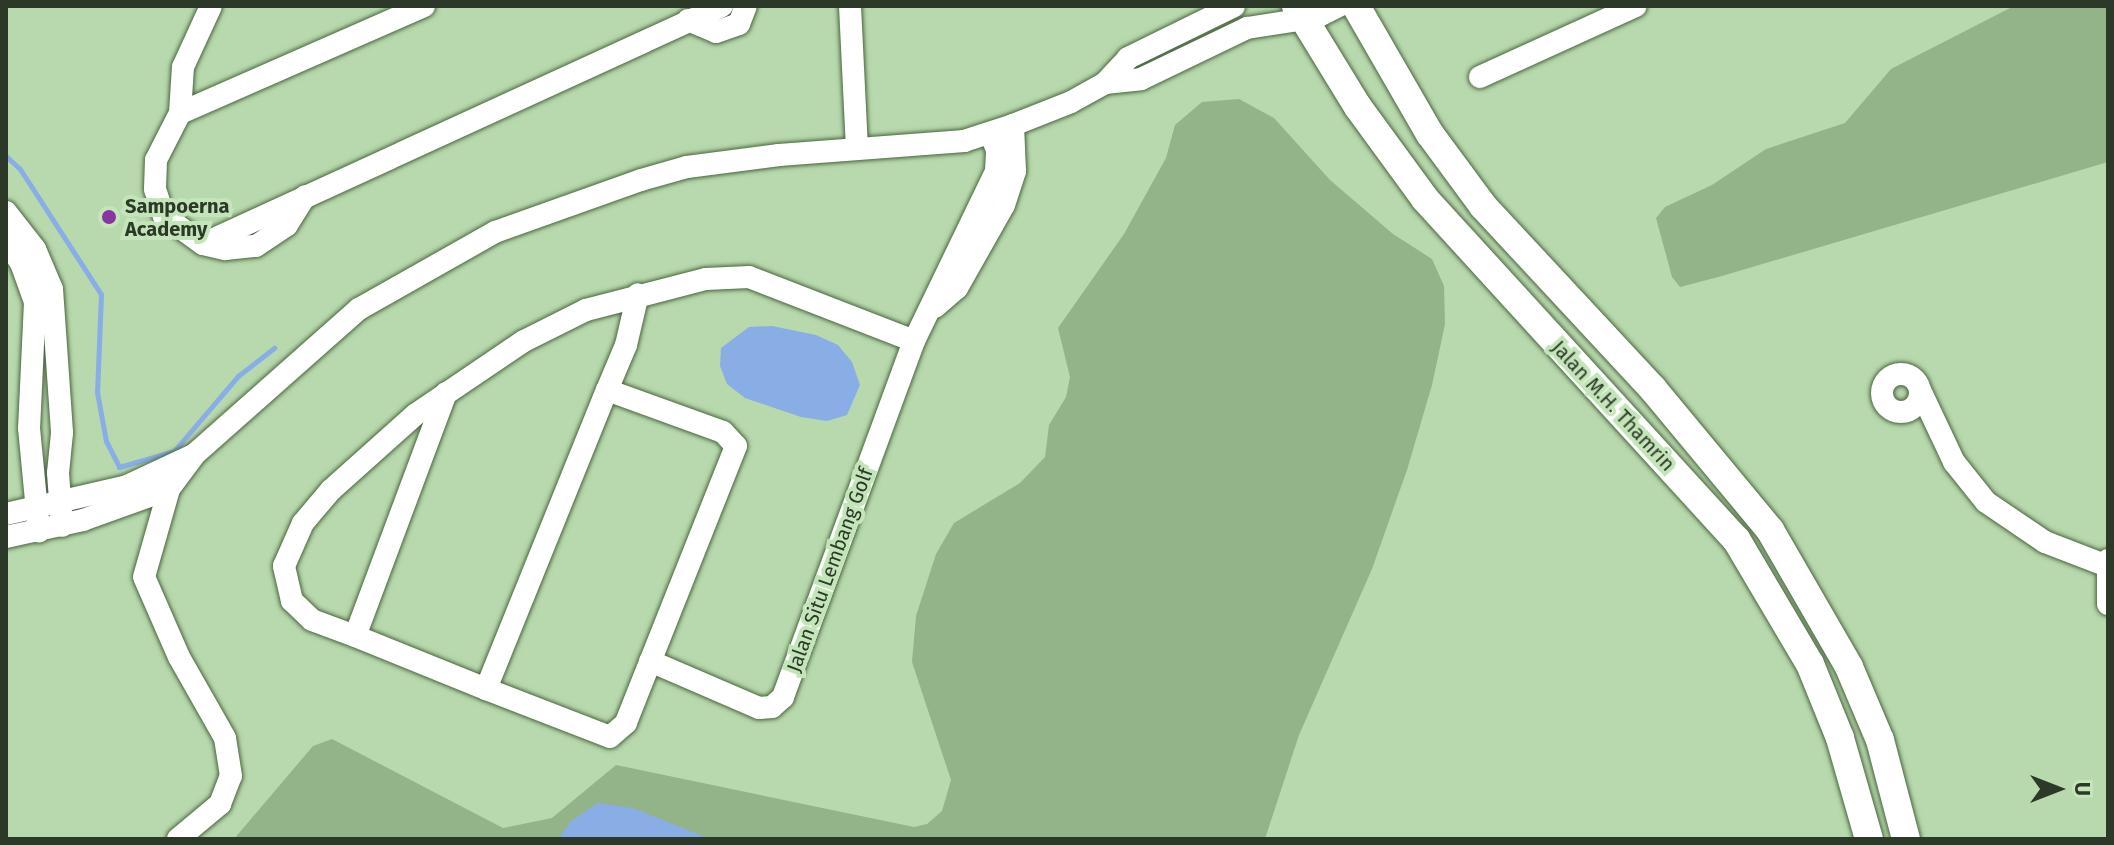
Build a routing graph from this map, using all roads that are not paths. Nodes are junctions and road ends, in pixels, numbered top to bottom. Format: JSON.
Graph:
{"nodes":[{"id":1,"x":211,"y":6,"type":"edge"},
{"id":2,"x":424,"y":6,"type":"edge"},
{"id":3,"x":722,"y":6,"type":"edge"},
{"id":4,"x":746,"y":6,"type":"edge"},
{"id":5,"x":850,"y":6,"type":"edge"},
{"id":6,"x":1234,"y":6,"type":"edge"},
{"id":7,"x":1339,"y":6,"type":"edge"},
{"id":8,"x":1356,"y":6,"type":"edge"},
{"id":9,"x":1636,"y":6,"type":"edge"},
{"id":10,"x":1300,"y":12,"type":"edge"},
{"id":11,"x":688,"y":20,"type":"junction"},
{"id":12,"x":1480,"y":77,"type":"dead end"},
{"id":13,"x":1105,"y":83,"type":"junction"},
{"id":14,"x":180,"y":113,"type":"junction"},
{"id":15,"x":1013,"y":125,"type":"junction"},
{"id":16,"x":990,"y":133,"type":"junction"},
{"id":17,"x":857,"y":149,"type":"junction"},
{"id":18,"x":6,"y":212,"type":"edge"},
{"id":19,"x":981,"y":223,"type":"junction"},
{"id":20,"x":6,"y":241,"type":"edge"},
{"id":21,"x":638,"y":294,"type":"junction"},
{"id":22,"x":914,"y":341,"type":"junction"},
{"id":23,"x":58,"y":388,"type":"junction"},
{"id":24,"x":34,"y":389,"type":"junction"},
{"id":25,"x":607,"y":390,"type":"junction"},
{"id":26,"x":1920,"y":390,"type":"dead end"},
{"id":27,"x":446,"y":393,"type":"junction"},
{"id":28,"x":195,"y":454,"type":"junction"},
{"id":29,"x":34,"y":472,"type":"junction"},
{"id":30,"x":58,"y":473,"type":"junction"},
{"id":31,"x":169,"y":489,"type":"junction"},
{"id":32,"x":6,"y":514,"type":"edge"},
{"id":33,"x":53,"y":514,"type":"junction"},
{"id":34,"x":6,"y":537,"type":"edge"},
{"id":35,"x":2107,"y":562,"type":"edge"},
{"id":36,"x":2108,"y":604,"type":"edge"},
{"id":37,"x":355,"y":636,"type":"junction"},
{"id":38,"x":650,"y":661,"type":"junction"},
{"id":39,"x":486,"y":689,"type":"junction"},
{"id":40,"x":178,"y":839,"type":"edge"},
{"id":41,"x":1869,"y":839,"type":"edge"},
{"id":42,"x":1906,"y":839,"type":"edge"}],
"edges":[{"from":1,"to":14,"type":"street"},
{"from":2,"to":14,"type":"street"},
{"from":3,"to":11,"type":"street"},
{"from":4,"to":11,"type":"street"},
{"from":5,"to":17,"type":"street"},
{"from":6,"to":13,"type":"street"},
{"from":7,"to":10,"type":"street"},
{"from":8,"to":42,"type":"main road","name":"Jalan M.H. Thamrin"},
{"from":9,"to":12,"type":"street"},
{"from":10,"to":13,"type":"street"},
{"from":10,"to":41,"type":"main road","name":"Jalan M.H. Thamrin"},
{"from":11,"to":14,"type":"street"},
{"from":13,"to":15,"type":"street"},
{"from":15,"to":16,"type":"street"},
{"from":15,"to":19,"type":"street","name":"Jalan Situ Lembang Golf"},
{"from":16,"to":17,"type":"street"},
{"from":16,"to":19,"type":"street","name":"Jalan Situ Lembang Golf"},
{"from":17,"to":28,"type":"street"},
{"from":18,"to":23,"type":"street"},
{"from":19,"to":22,"type":"street","name":"Jalan Situ Lembang Golf"},
{"from":20,"to":24,"type":"street"},
{"from":21,"to":22,"type":"street"},
{"from":21,"to":25,"type":"street"},
{"from":21,"to":27,"type":"street"},
{"from":22,"to":38,"type":"street","name":"Jalan Situ Lembang Golf"},
{"from":23,"to":24,"type":"street"},
{"from":23,"to":30,"type":"street"},
{"from":24,"to":29,"type":"street"},
{"from":25,"to":38,"type":"street"},
{"from":25,"to":39,"type":"street"},
{"from":26,"to":35,"type":"street"},
{"from":27,"to":37,"type":"street"},
{"from":27,"to":37,"type":"street"},
{"from":28,"to":31,"type":"street"},
{"from":28,"to":33,"type":"street"},
{"from":29,"to":30,"type":"street"},
{"from":29,"to":33,"type":"street"},
{"from":30,"to":33,"type":"street"},
{"from":31,"to":33,"type":"street"},
{"from":31,"to":40,"type":"street"},
{"from":32,"to":33,"type":"street"},
{"from":33,"to":34,"type":"street"},
{"from":35,"to":36,"type":"street"},
{"from":37,"to":39,"type":"street"},
{"from":38,"to":39,"type":"street"}]}
